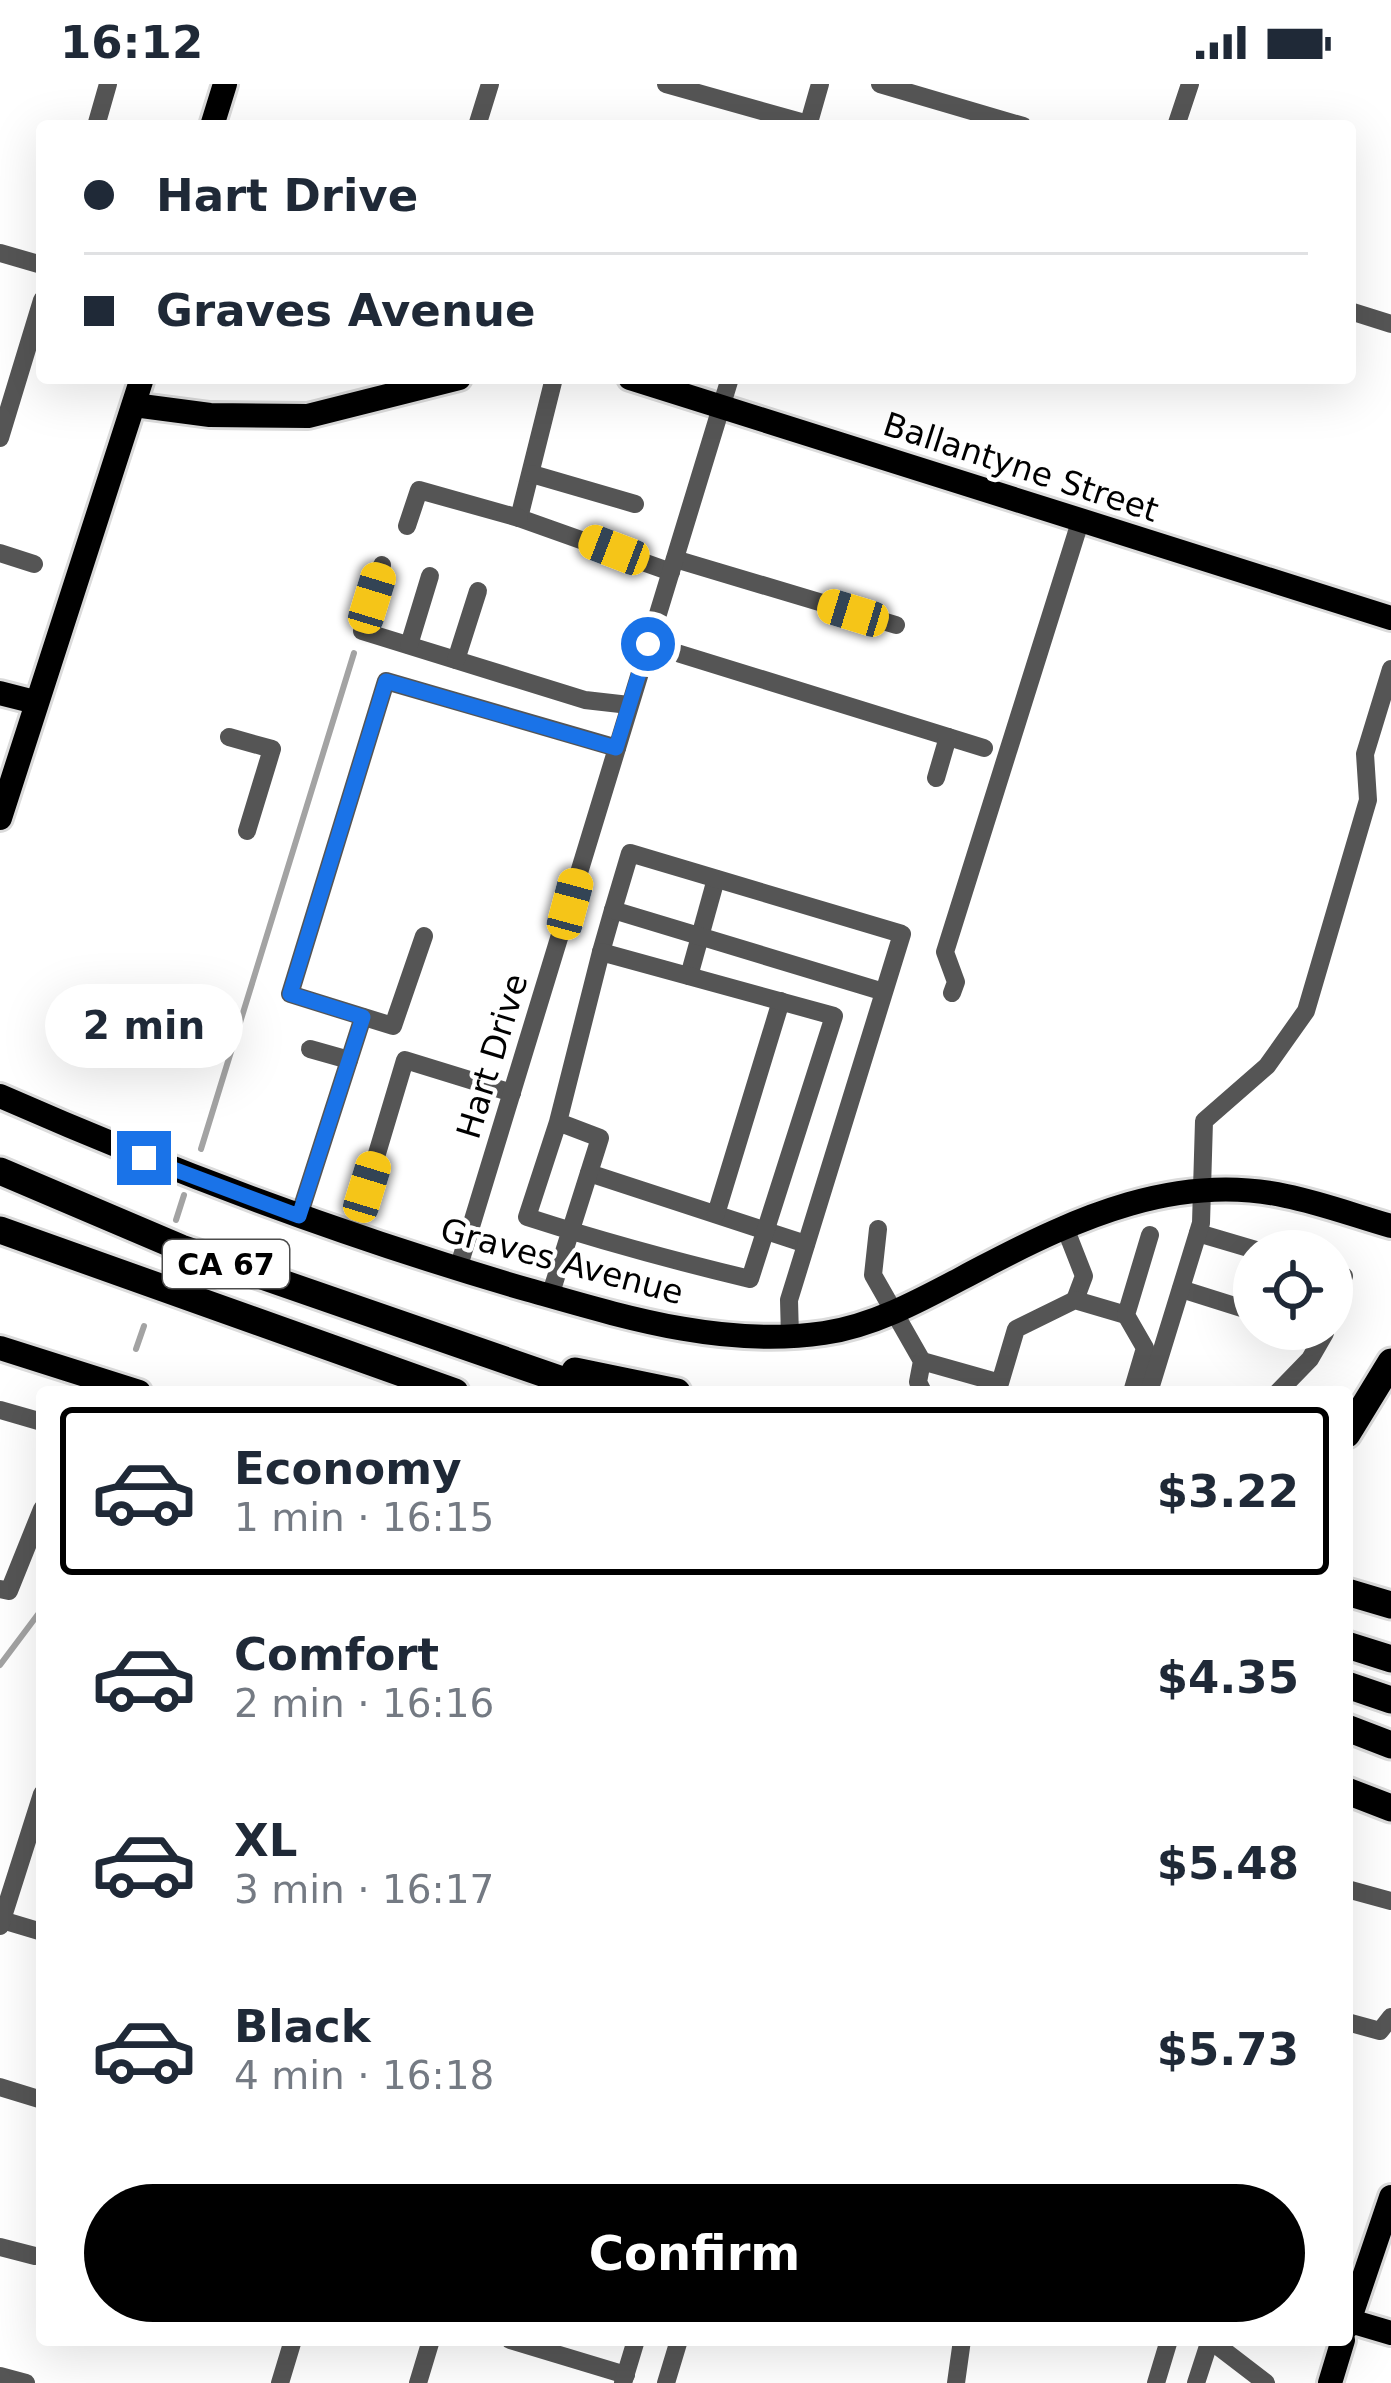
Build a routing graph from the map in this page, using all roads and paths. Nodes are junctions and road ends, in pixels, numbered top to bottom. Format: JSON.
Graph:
{"nodes":[{"id":1,"x":108,"y":84,"type":"edge"},
{"id":2,"x":225,"y":84,"type":"edge"},
{"id":3,"x":490,"y":84,"type":"edge"},
{"id":4,"x":666,"y":84,"type":"edge"},
{"id":5,"x":820,"y":84,"type":"edge"},
{"id":6,"x":880,"y":84,"type":"edge"},
{"id":7,"x":1190,"y":84,"type":"edge"},
{"id":8,"x":98,"y":120,"type":"edge"},
{"id":9,"x":214,"y":120,"type":"edge"},
{"id":10,"x":479,"y":120,"type":"edge"},
{"id":11,"x":791,"y":120,"type":"edge"},
{"id":12,"x":809,"y":120,"type":"edge"},
{"id":13,"x":1003,"y":120,"type":"edge"},
{"id":14,"x":1178,"y":120,"type":"edge"},
{"id":15,"x":0,"y":253,"type":"edge"},
{"id":16,"x":36,"y":264,"type":"edge"},
{"id":17,"x":1356,"y":313,"type":"edge"},
{"id":18,"x":36,"y":316,"type":"edge"},
{"id":19,"x":1391,"y":324,"type":"edge"},
{"id":20,"x":140,"y":384,"type":"edge"},
{"id":21,"x":553,"y":384,"type":"edge"},
{"id":22,"x":651,"y":384,"type":"edge"},
{"id":23,"x":728,"y":384,"type":"edge"},
{"id":24,"x":390,"y":386,"type":"edge"},
{"id":25,"x":6,"y":397,"type":"edge"},
{"id":26,"x":722,"y":404,"type":"junction"},
{"id":27,"x":134,"y":405,"type":"junction"},
{"id":28,"x":0,"y":438,"type":"edge"},
{"id":29,"x":532,"y":474,"type":"junction"},
{"id":30,"x":635,"y":504,"type":"dead end"},
{"id":31,"x":519,"y":518,"type":"junction"},
{"id":32,"x":1080,"y":522,"type":"junction"},
{"id":33,"x":407,"y":526,"type":"dead end"},
{"id":34,"x":0,"y":553,"type":"edge"},
{"id":35,"x":34,"y":564,"type":"dead end"},
{"id":36,"x":382,"y":565,"type":"dead end"},
{"id":37,"x":673,"y":566,"type":"junction"},
{"id":38,"x":430,"y":576,"type":"dead end"},
{"id":39,"x":478,"y":591,"type":"dead end"},
{"id":40,"x":1391,"y":618,"type":"edge"},
{"id":41,"x":896,"y":626,"type":"dead end"},
{"id":42,"x":648,"y":644,"type":"junction"},
{"id":43,"x":409,"y":646,"type":"junction"},
{"id":44,"x":456,"y":660,"type":"junction"},
{"id":45,"x":1391,"y":668,"type":"edge"},
{"id":46,"x":0,"y":693,"type":"edge"},
{"id":47,"x":35,"y":702,"type":"junction"},
{"id":48,"x":629,"y":706,"type":"junction"},
{"id":49,"x":229,"y":737,"type":"dead end"},
{"id":50,"x":948,"y":737,"type":"junction"},
{"id":51,"x":616,"y":748,"type":"junction"},
{"id":52,"x":984,"y":748,"type":"dead end"},
{"id":53,"x":936,"y":778,"type":"dead end"},
{"id":54,"x":0,"y":818,"type":"edge"},
{"id":55,"x":247,"y":831,"type":"dead end"},
{"id":56,"x":716,"y":879,"type":"junction"},
{"id":57,"x":613,"y":910,"type":"junction"},
{"id":58,"x":424,"y":936,"type":"dead end"},
{"id":59,"x":700,"y":936,"type":"junction"},
{"id":60,"x":601,"y":952,"type":"junction"},
{"id":61,"x":689,"y":976,"type":"junction"},
{"id":62,"x":884,"y":992,"type":"junction"},
{"id":63,"x":952,"y":993,"type":"dead end"},
{"id":64,"x":781,"y":1001,"type":"junction"},
{"id":65,"x":363,"y":1017,"type":"junction"},
{"id":66,"x":310,"y":1049,"type":"dead end"},
{"id":67,"x":350,"y":1060,"type":"junction"},
{"id":68,"x":512,"y":1093,"type":"junction"},
{"id":69,"x":0,"y":1096,"type":"edge"},
{"id":70,"x":558,"y":1122,"type":"junction"},
{"id":71,"x":0,"y":1171,"type":"edge"},
{"id":72,"x":589,"y":1173,"type":"junction"},
{"id":73,"x":367,"y":1187,"type":"dead end"},
{"id":74,"x":1199,"y":1192,"type":"junction"},
{"id":75,"x":716,"y":1214,"type":"junction"},
{"id":76,"x":299,"y":1216,"type":"junction"},
{"id":77,"x":1064,"y":1225,"type":"junction"},
{"id":78,"x":1391,"y":1226,"type":"edge"},
{"id":79,"x":878,"y":1229,"type":"dead end"},
{"id":80,"x":0,"y":1230,"type":"edge"},
{"id":81,"x":766,"y":1230,"type":"junction"},
{"id":82,"x":571,"y":1231,"type":"junction"},
{"id":83,"x":1198,"y":1233,"type":"junction"},
{"id":84,"x":1150,"y":1235,"type":"dead end"},
{"id":85,"x":806,"y":1244,"type":"junction"},
{"id":86,"x":1233,"y":1244,"type":"edge"},
{"id":87,"x":458,"y":1269,"type":"junction"},
{"id":88,"x":1180,"y":1289,"type":"junction"},
{"id":89,"x":550,"y":1296,"type":"junction"},
{"id":90,"x":1075,"y":1300,"type":"junction"},
{"id":91,"x":1233,"y":1305,"type":"edge"},
{"id":92,"x":893,"y":1312,"type":"junction"},
{"id":93,"x":1126,"y":1315,"type":"junction"},
{"id":94,"x":790,"y":1337,"type":"junction"},
{"id":95,"x":458,"y":1346,"type":"junction"},
{"id":96,"x":0,"y":1348,"type":"edge"},
{"id":97,"x":320,"y":1348,"type":"junction"},
{"id":98,"x":1313,"y":1350,"type":"edge"},
{"id":99,"x":922,"y":1361,"type":"junction"},
{"id":100,"x":1391,"y":1362,"type":"edge"},
{"id":101,"x":82,"y":1384,"type":"edge"},
{"id":102,"x":388,"y":1386,"type":"edge"},
{"id":103,"x":437,"y":1386,"type":"edge"},
{"id":104,"x":579,"y":1386,"type":"edge"},
{"id":105,"x":648,"y":1386,"type":"edge"},
{"id":106,"x":920,"y":1386,"type":"edge"},
{"id":107,"x":1134,"y":1386,"type":"edge"},
{"id":108,"x":1151,"y":1386,"type":"edge"},
{"id":109,"x":1284,"y":1386,"type":"edge"},
{"id":110,"x":0,"y":1410,"type":"edge"},
{"id":111,"x":36,"y":1420,"type":"edge"},
{"id":112,"x":1353,"y":1424,"type":"edge"},
{"id":113,"x":36,"y":1524,"type":"edge"},
{"id":114,"x":0,"y":1589,"type":"edge"},
{"id":115,"x":1353,"y":1594,"type":"edge"},
{"id":116,"x":1391,"y":1605,"type":"edge"},
{"id":117,"x":1353,"y":1647,"type":"edge"},
{"id":118,"x":1391,"y":1659,"type":"edge"},
{"id":119,"x":1353,"y":1687,"type":"edge"},
{"id":120,"x":1391,"y":1700,"type":"edge"},
{"id":121,"x":1353,"y":1730,"type":"edge"},
{"id":122,"x":1391,"y":1745,"type":"edge"},
{"id":123,"x":1353,"y":1793,"type":"edge"},
{"id":124,"x":1391,"y":1808,"type":"edge"},
{"id":125,"x":33,"y":1851,"type":"edge"},
{"id":126,"x":1353,"y":1891,"type":"edge"},
{"id":127,"x":1391,"y":1901,"type":"edge"},
{"id":128,"x":1,"y":1923,"type":"edge"},
{"id":129,"x":36,"y":1931,"type":"edge"},
{"id":130,"x":1391,"y":2017,"type":"edge"},
{"id":131,"x":1353,"y":2024,"type":"edge"},
{"id":132,"x":0,"y":2087,"type":"edge"},
{"id":133,"x":36,"y":2098,"type":"edge"},
{"id":134,"x":1391,"y":2197,"type":"edge"},
{"id":135,"x":0,"y":2246,"type":"edge"},
{"id":136,"x":35,"y":2256,"type":"dead end"},
{"id":137,"x":1353,"y":2307,"type":"edge"},
{"id":138,"x":1353,"y":2328,"type":"edge"},
{"id":139,"x":1391,"y":2333,"type":"edge"},
{"id":140,"x":291,"y":2346,"type":"edge"},
{"id":141,"x":429,"y":2346,"type":"edge"},
{"id":142,"x":528,"y":2346,"type":"edge"},
{"id":143,"x":634,"y":2346,"type":"edge"},
{"id":144,"x":677,"y":2346,"type":"edge"},
{"id":145,"x":961,"y":2346,"type":"edge"},
{"id":146,"x":1167,"y":2346,"type":"edge"},
{"id":147,"x":1208,"y":2346,"type":"edge"},
{"id":148,"x":1218,"y":2346,"type":"edge"},
{"id":149,"x":1341,"y":2346,"type":"edge"},
{"id":150,"x":0,"y":2376,"type":"edge"},
{"id":151,"x":624,"y":2379,"type":"edge"},
{"id":152,"x":26,"y":2383,"type":"edge"},
{"id":153,"x":280,"y":2383,"type":"edge"},
{"id":154,"x":418,"y":2383,"type":"edge"},
{"id":155,"x":666,"y":2383,"type":"edge"},
{"id":156,"x":956,"y":2383,"type":"edge"},
{"id":157,"x":1156,"y":2383,"type":"edge"},
{"id":158,"x":1196,"y":2383,"type":"edge"},
{"id":159,"x":1266,"y":2383,"type":"edge"},
{"id":160,"x":1330,"y":2383,"type":"edge"}],
"edges":[{"from":1,"to":8,"type":"street"},
{"from":2,"to":9,"type":"main road"},
{"from":3,"to":10,"type":"street"},
{"from":4,"to":11,"type":"street"},
{"from":5,"to":12,"type":"street"},
{"from":6,"to":13,"type":"street"},
{"from":7,"to":14,"type":"street"},
{"from":15,"to":16,"type":"street"},
{"from":17,"to":19,"type":"street"},
{"from":18,"to":25,"type":"street"},
{"from":20,"to":27,"type":"main road"},
{"from":21,"to":29,"type":"street"},
{"from":22,"to":26,"type":"main road","name":"Ballantyne Street"},
{"from":23,"to":26,"type":"street","name":"Hart Drive"},
{"from":24,"to":27,"type":"main road"},
{"from":25,"to":28,"type":"street"},
{"from":26,"to":32,"type":"main road","name":"Ballantyne Street"},
{"from":26,"to":37,"type":"street","name":"Hart Drive"},
{"from":27,"to":47,"type":"main road"},
{"from":29,"to":30,"type":"street"},
{"from":29,"to":31,"type":"street"},
{"from":31,"to":33,"type":"street"},
{"from":31,"to":37,"type":"street"},
{"from":32,"to":40,"type":"main road","name":"Ballantyne Street"},
{"from":32,"to":63,"type":"street"},
{"from":34,"to":35,"type":"street"},
{"from":36,"to":43,"type":"street"},
{"from":37,"to":41,"type":"street"},
{"from":37,"to":42,"type":"street","name":"Hart Drive"},
{"from":38,"to":43,"type":"street"},
{"from":39,"to":44,"type":"street"},
{"from":42,"to":48,"type":"street","name":"Hart Drive"},
{"from":42,"to":50,"type":"street"},
{"from":43,"to":44,"type":"street"},
{"from":44,"to":48,"type":"street"},
{"from":45,"to":74,"type":"street"},
{"from":46,"to":47,"type":"main road"},
{"from":47,"to":54,"type":"main road"},
{"from":48,"to":51,"type":"street","name":"Hart Drive"},
{"from":49,"to":55,"type":"street"},
{"from":50,"to":52,"type":"street"},
{"from":50,"to":53,"type":"street"},
{"from":51,"to":65,"type":"street"},
{"from":51,"to":68,"type":"street","name":"Hart Drive"},
{"from":56,"to":57,"type":"street"},
{"from":56,"to":59,"type":"street"},
{"from":56,"to":62,"type":"street"},
{"from":57,"to":59,"type":"street"},
{"from":57,"to":60,"type":"street"},
{"from":58,"to":65,"type":"street"},
{"from":59,"to":61,"type":"street"},
{"from":59,"to":62,"type":"street"},
{"from":60,"to":61,"type":"street"},
{"from":60,"to":70,"type":"street"},
{"from":61,"to":64,"type":"street"},
{"from":62,"to":85,"type":"street"},
{"from":64,"to":75,"type":"street"},
{"from":64,"to":81,"type":"street"},
{"from":65,"to":67,"type":"street"},
{"from":66,"to":67,"type":"street"},
{"from":67,"to":76,"type":"street"},
{"from":68,"to":73,"type":"street"},
{"from":68,"to":87,"type":"street","name":"Hart Drive"},
{"from":69,"to":76,"type":"main road","name":"Graves Avenue"},
{"from":70,"to":72,"type":"street"},
{"from":70,"to":82,"type":"street"},
{"from":71,"to":95,"type":"highway","number":"CA 67"},
{"from":72,"to":75,"type":"street"},
{"from":72,"to":82,"type":"street"},
{"from":74,"to":77,"type":"main road","name":"Graves Avenue"},
{"from":74,"to":78,"type":"main road","name":"Graves Avenue"},
{"from":74,"to":83,"type":"street"},
{"from":75,"to":81,"type":"street"},
{"from":76,"to":87,"type":"main road","name":"Graves Avenue"},
{"from":77,"to":90,"type":"street"},
{"from":77,"to":92,"type":"main road","name":"Graves Avenue"},
{"from":79,"to":92,"type":"street"},
{"from":80,"to":97,"type":"highway","number":"CA 67"},
{"from":81,"to":82,"type":"street"},
{"from":81,"to":85,"type":"street"},
{"from":82,"to":89,"type":"street"},
{"from":83,"to":86,"type":"street"},
{"from":83,"to":88,"type":"street"},
{"from":84,"to":93,"type":"street"},
{"from":85,"to":94,"type":"street"},
{"from":87,"to":89,"type":"main road","name":"Graves Avenue"},
{"from":88,"to":91,"type":"street"},
{"from":88,"to":108,"type":"street"},
{"from":89,"to":94,"type":"main road","name":"Graves Avenue"},
{"from":90,"to":93,"type":"street"},
{"from":90,"to":99,"type":"street"},
{"from":92,"to":94,"type":"main road","name":"Graves Avenue"},
{"from":92,"to":99,"type":"street"},
{"from":93,"to":107,"type":"street"},
{"from":95,"to":104,"type":"highway","number":"CA 67"},
{"from":95,"to":105,"type":"highway"},
{"from":96,"to":101,"type":"main road"},
{"from":97,"to":102,"type":"highway"},
{"from":97,"to":103,"type":"highway","number":"CA 67"},
{"from":98,"to":109,"type":"street"},
{"from":99,"to":106,"type":"street"},
{"from":100,"to":112,"type":"highway"},
{"from":110,"to":111,"type":"street"},
{"from":113,"to":114,"type":"street"},
{"from":115,"to":116,"type":"highway"},
{"from":117,"to":118,"type":"highway"},
{"from":119,"to":120,"type":"highway"},
{"from":121,"to":122,"type":"highway"},
{"from":123,"to":124,"type":"highway"},
{"from":125,"to":128,"type":"street"},
{"from":126,"to":127,"type":"street"},
{"from":128,"to":129,"type":"street"},
{"from":130,"to":131,"type":"street"},
{"from":132,"to":133,"type":"street"},
{"from":134,"to":137,"type":"main road"},
{"from":135,"to":136,"type":"street"},
{"from":138,"to":139,"type":"main road"},
{"from":140,"to":153,"type":"street"},
{"from":141,"to":154,"type":"street"},
{"from":142,"to":151,"type":"street"},
{"from":143,"to":151,"type":"street"},
{"from":144,"to":155,"type":"street"},
{"from":145,"to":156,"type":"street"},
{"from":146,"to":157,"type":"street"},
{"from":147,"to":158,"type":"street"},
{"from":148,"to":159,"type":"street"},
{"from":149,"to":160,"type":"main road"},
{"from":150,"to":152,"type":"street"}]}
